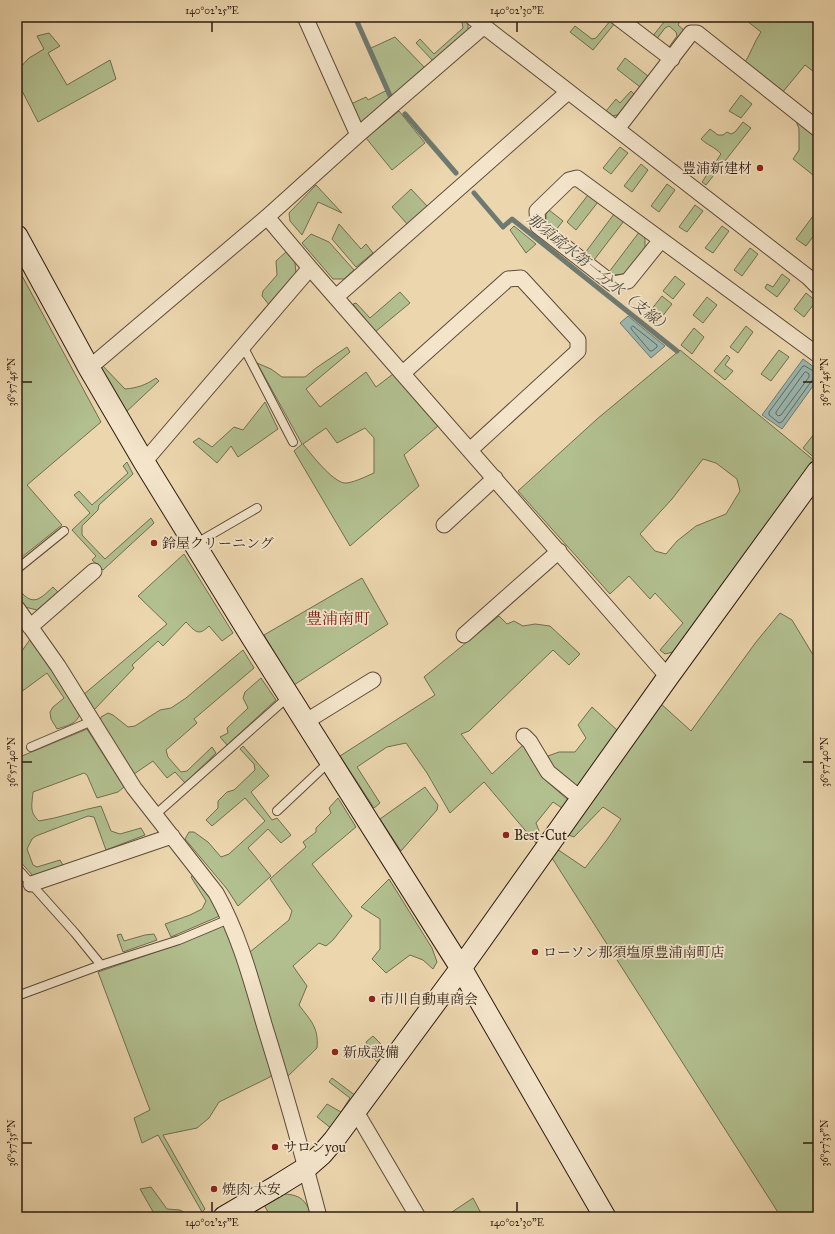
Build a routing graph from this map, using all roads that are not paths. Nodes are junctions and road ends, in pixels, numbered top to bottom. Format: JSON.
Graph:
{"nodes":[{"id":1,"x":305,"y":17,"type":"edge"},
{"id":2,"x":617,"y":17,"type":"edge"},
{"id":3,"x":478,"y":22,"type":"edge"},
{"id":4,"x":672,"y":59,"type":"junction"},
{"id":5,"x":568,"y":92,"type":"junction"},
{"id":6,"x":617,"y":129,"type":"junction"},
{"id":7,"x":818,"y":129,"type":"edge"},
{"id":8,"x":358,"y":136,"type":"junction"},
{"id":9,"x":268,"y":217,"type":"junction"},
{"id":10,"x":17,"y":236,"type":"edge"},
{"id":11,"x":661,"y":240,"type":"junction"},
{"id":12,"x":310,"y":268,"type":"junction"},
{"id":13,"x":818,"y":287,"type":"edge"},
{"id":14,"x":336,"y":297,"type":"junction"},
{"id":15,"x":243,"y":346,"type":"junction"},
{"id":16,"x":818,"y":355,"type":"edge"},
{"id":17,"x":89,"y":368,"type":"junction"},
{"id":18,"x":403,"y":373,"type":"junction"},
{"id":19,"x":293,"y":442,"type":"dead end"},
{"id":20,"x":470,"y":450,"type":"junction"},
{"id":21,"x":144,"y":462,"type":"junction"},
{"id":22,"x":818,"y":471,"type":"edge"},
{"id":23,"x":495,"y":478,"type":"junction"},
{"id":24,"x":257,"y":508,"type":"dead end"},
{"id":25,"x":444,"y":525,"type":"dead end"},
{"id":26,"x":64,"y":530,"type":"dead end"},
{"id":27,"x":195,"y":544,"type":"junction"},
{"id":28,"x":559,"y":551,"type":"junction"},
{"id":29,"x":17,"y":569,"type":"edge"},
{"id":30,"x":94,"y":571,"type":"dead end"},
{"id":31,"x":17,"y":608,"type":"edge"},
{"id":32,"x":30,"y":627,"type":"junction"},
{"id":33,"x":464,"y":635,"type":"dead end"},
{"id":34,"x":668,"y":677,"type":"junction"},
{"id":35,"x":373,"y":680,"type":"dead end"},
{"id":36,"x":289,"y":697,"type":"junction"},
{"id":37,"x":92,"y":721,"type":"junction"},
{"id":38,"x":305,"y":722,"type":"junction"},
{"id":39,"x":524,"y":736,"type":"dead end"},
{"id":40,"x":31,"y":747,"type":"dead end"},
{"id":41,"x":330,"y":761,"type":"junction"},
{"id":42,"x":581,"y":799,"type":"junction"},
{"id":43,"x":277,"y":810,"type":"dead end"},
{"id":44,"x":155,"y":815,"type":"junction"},
{"id":45,"x":172,"y":836,"type":"junction"},
{"id":46,"x":17,"y":868,"type":"edge"},
{"id":47,"x":31,"y":884,"type":"junction"},
{"id":48,"x":229,"y":919,"type":"junction"},
{"id":49,"x":101,"y":965,"type":"junction"},
{"id":50,"x":461,"y":968,"type":"junction"},
{"id":51,"x":17,"y":996,"type":"edge"},
{"id":52,"x":355,"y":1110,"type":"junction"},
{"id":53,"x":306,"y":1168,"type":"junction"},
{"id":54,"x":224,"y":1217,"type":"edge"},
{"id":55,"x":320,"y":1217,"type":"edge"},
{"id":56,"x":418,"y":1217,"type":"edge"},
{"id":57,"x":605,"y":1217,"type":"edge"}],
"edges":[{"from":1,"to":8,"type":"street"},
{"from":2,"to":4,"type":"street"},
{"from":3,"to":5,"type":"street"},
{"from":3,"to":8,"type":"street"},
{"from":4,"to":6,"type":"street"},
{"from":4,"to":7,"type":"street"},
{"from":5,"to":6,"type":"street"},
{"from":5,"to":14,"type":"street"},
{"from":6,"to":13,"type":"street"},
{"from":8,"to":9,"type":"street"},
{"from":9,"to":12,"type":"street"},
{"from":9,"to":17,"type":"street"},
{"from":10,"to":17,"type":"street"},
{"from":11,"to":11,"type":"street"},
{"from":11,"to":16,"type":"street"},
{"from":12,"to":14,"type":"street"},
{"from":12,"to":15,"type":"street"},
{"from":14,"to":18,"type":"street"},
{"from":15,"to":19,"type":"lane"},
{"from":15,"to":21,"type":"street"},
{"from":17,"to":21,"type":"street"},
{"from":18,"to":20,"type":"street"},
{"from":18,"to":20,"type":"street"},
{"from":20,"to":23,"type":"street"},
{"from":21,"to":27,"type":"street"},
{"from":22,"to":34,"type":"street"},
{"from":23,"to":25,"type":"street"},
{"from":23,"to":28,"type":"street"},
{"from":24,"to":27,"type":"lane"},
{"from":26,"to":29,"type":"lane"},
{"from":27,"to":36,"type":"street"},
{"from":28,"to":33,"type":"street"},
{"from":28,"to":34,"type":"street"},
{"from":30,"to":32,"type":"street"},
{"from":31,"to":32,"type":"street"},
{"from":32,"to":37,"type":"street"},
{"from":34,"to":42,"type":"street"},
{"from":35,"to":38,"type":"street"},
{"from":36,"to":38,"type":"street"},
{"from":36,"to":44,"type":"lane"},
{"from":37,"to":40,"type":"lane"},
{"from":37,"to":44,"type":"street"},
{"from":38,"to":41,"type":"street"},
{"from":39,"to":42,"type":"street"},
{"from":41,"to":43,"type":"lane"},
{"from":41,"to":50,"type":"street"},
{"from":42,"to":50,"type":"street"},
{"from":44,"to":45,"type":"street"},
{"from":45,"to":47,"type":"street"},
{"from":45,"to":48,"type":"street"},
{"from":46,"to":47,"type":"lane"},
{"from":47,"to":49,"type":"lane"},
{"from":48,"to":49,"type":"lane"},
{"from":48,"to":53,"type":"street"},
{"from":49,"to":51,"type":"lane"},
{"from":50,"to":52,"type":"street"},
{"from":50,"to":57,"type":"street"},
{"from":52,"to":53,"type":"street"},
{"from":52,"to":56,"type":"street"},
{"from":53,"to":54,"type":"street"},
{"from":53,"to":55,"type":"street"}]}
